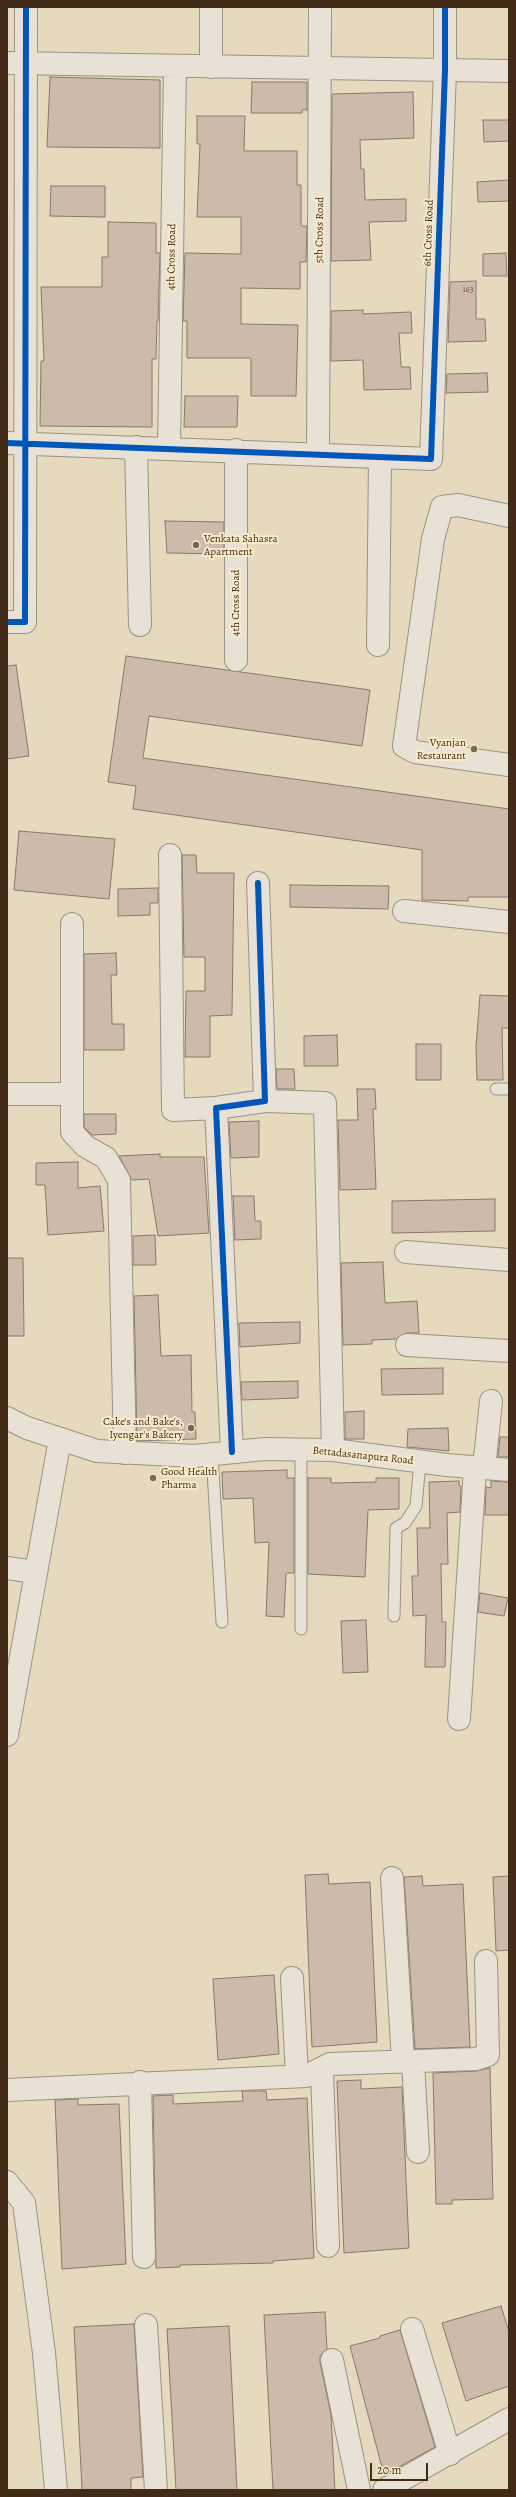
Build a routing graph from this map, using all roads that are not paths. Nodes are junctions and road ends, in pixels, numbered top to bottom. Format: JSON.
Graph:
{"nodes":[{"id":1,"x":26,"y":7,"type":"edge"},
{"id":2,"x":211,"y":7,"type":"edge"},
{"id":3,"x":320,"y":7,"type":"edge"},
{"id":4,"x":445,"y":7,"type":"edge"},
{"id":5,"x":17,"y":63,"type":"edge"},
{"id":6,"x":175,"y":66,"type":"junction"},
{"id":7,"x":211,"y":67,"type":"junction"},
{"id":8,"x":322,"y":68,"type":"junction"},
{"id":9,"x":445,"y":70,"type":"junction"},
{"id":10,"x":509,"y":72,"type":"edge"},
{"id":11,"x":17,"y":443,"type":"edge"},
{"id":12,"x":136,"y":447,"type":"junction"},
{"id":13,"x":169,"y":448,"type":"junction"},
{"id":14,"x":236,"y":450,"type":"junction"},
{"id":15,"x":318,"y":454,"type":"junction"},
{"id":16,"x":380,"y":456,"type":"junction"},
{"id":17,"x":509,"y":516,"type":"edge"},
{"id":18,"x":7,"y":622,"type":"edge"},
{"id":19,"x":140,"y":625,"type":"dead end"},
{"id":20,"x":378,"y":645,"type":"dead end"},
{"id":21,"x":236,"y":660,"type":"dead end"},
{"id":22,"x":509,"y":765,"type":"edge"},
{"id":23,"x":170,"y":855,"type":"dead end"},
{"id":24,"x":258,"y":883,"type":"dead end"},
{"id":25,"x":404,"y":911,"type":"dead end"},
{"id":26,"x":509,"y":922,"type":"edge"},
{"id":27,"x":72,"y":924,"type":"dead end"},
{"id":28,"x":496,"y":1089,"type":"dead end"},
{"id":29,"x":509,"y":1090,"type":"edge"},
{"id":30,"x":7,"y":1094,"type":"edge"},
{"id":31,"x":72,"y":1094,"type":"junction"},
{"id":32,"x":265,"y":1101,"type":"junction"},
{"id":33,"x":216,"y":1108,"type":"junction"},
{"id":34,"x":406,"y":1252,"type":"dead end"},
{"id":35,"x":509,"y":1260,"type":"edge"},
{"id":36,"x":407,"y":1345,"type":"dead end"},
{"id":37,"x":509,"y":1351,"type":"edge"},
{"id":38,"x":491,"y":1401,"type":"dead end"},
{"id":39,"x":7,"y":1418,"type":"edge"},
{"id":40,"x":60,"y":1439,"type":"junction"},
{"id":41,"x":301,"y":1450,"type":"junction"},
{"id":42,"x":333,"y":1450,"type":"junction"},
{"id":43,"x":125,"y":1453,"type":"junction"},
{"id":44,"x":222,"y":1453,"type":"junction"},
{"id":45,"x":420,"y":1462,"type":"junction"},
{"id":46,"x":480,"y":1468,"type":"junction"},
{"id":47,"x":509,"y":1470,"type":"edge"},
{"id":48,"x":7,"y":1568,"type":"edge"},
{"id":49,"x":36,"y":1572,"type":"junction"},
{"id":50,"x":394,"y":1616,"type":"dead end"},
{"id":51,"x":222,"y":1622,"type":"dead end"},
{"id":52,"x":301,"y":1629,"type":"dead end"},
{"id":53,"x":459,"y":1719,"type":"dead end"},
{"id":54,"x":7,"y":1735,"type":"edge"},
{"id":55,"x":392,"y":1878,"type":"dead end"},
{"id":56,"x":486,"y":1961,"type":"dead end"},
{"id":57,"x":292,"y":1978,"type":"dead end"},
{"id":58,"x":408,"y":2061,"type":"junction"},
{"id":59,"x":322,"y":2070,"type":"junction"},
{"id":60,"x":297,"y":2076,"type":"junction"},
{"id":61,"x":140,"y":2082,"type":"junction"},
{"id":62,"x":7,"y":2090,"type":"edge"},
{"id":63,"x":418,"y":2152,"type":"dead end"},
{"id":64,"x":7,"y":2182,"type":"edge"},
{"id":65,"x":328,"y":2246,"type":"dead end"},
{"id":66,"x":144,"y":2257,"type":"dead end"},
{"id":67,"x":146,"y":2325,"type":"dead end"},
{"id":68,"x":412,"y":2329,"type":"dead end"},
{"id":69,"x":332,"y":2360,"type":"dead end"},
{"id":70,"x":509,"y":2419,"type":"edge"},
{"id":71,"x":450,"y":2454,"type":"junction"},
{"id":72,"x":56,"y":2490,"type":"edge"},
{"id":73,"x":156,"y":2490,"type":"edge"},
{"id":74,"x":360,"y":2490,"type":"edge"},
{"id":75,"x":384,"y":2490,"type":"edge"}],
"edges":[{"from":1,"to":5,"type":"street"},
{"from":2,"to":7,"type":"street"},
{"from":3,"to":8,"type":"street","name":"5th Cross Road"},
{"from":4,"to":9,"type":"street","name":"6th Cross Road"},
{"from":5,"to":6,"type":"street"},
{"from":5,"to":11,"type":"street"},
{"from":6,"to":7,"type":"street"},
{"from":6,"to":13,"type":"street","name":"4th Cross Road"},
{"from":7,"to":8,"type":"street"},
{"from":8,"to":9,"type":"street"},
{"from":8,"to":15,"type":"street","name":"5th Cross Road"},
{"from":9,"to":10,"type":"street"},
{"from":9,"to":16,"type":"street","name":"6th Cross Road"},
{"from":11,"to":12,"type":"street"},
{"from":11,"to":18,"type":"street"},
{"from":12,"to":13,"type":"street"},
{"from":12,"to":19,"type":"street"},
{"from":13,"to":14,"type":"street"},
{"from":14,"to":15,"type":"street"},
{"from":14,"to":21,"type":"street","name":"4th Cross Road"},
{"from":15,"to":16,"type":"street"},
{"from":16,"to":20,"type":"street"},
{"from":17,"to":22,"type":"street"},
{"from":23,"to":33,"type":"street"},
{"from":24,"to":32,"type":"street"},
{"from":25,"to":26,"type":"street"},
{"from":27,"to":31,"type":"street"},
{"from":28,"to":29,"type":"lane"},
{"from":30,"to":31,"type":"street"},
{"from":31,"to":43,"type":"street"},
{"from":32,"to":33,"type":"street"},
{"from":32,"to":42,"type":"street"},
{"from":33,"to":44,"type":"street"},
{"from":34,"to":35,"type":"street"},
{"from":36,"to":37,"type":"street"},
{"from":38,"to":46,"type":"street"},
{"from":39,"to":40,"type":"street","name":"Bettadasanapura Road"},
{"from":40,"to":43,"type":"street","name":"Bettadasanapura Road"},
{"from":40,"to":49,"type":"street"},
{"from":41,"to":42,"type":"street","name":"Bettadasanapura Road"},
{"from":41,"to":44,"type":"street","name":"Bettadasanapura Road"},
{"from":41,"to":52,"type":"lane"},
{"from":42,"to":45,"type":"street","name":"Bettadasanapura Road"},
{"from":43,"to":44,"type":"street","name":"Bettadasanapura Road"},
{"from":44,"to":51,"type":"lane"},
{"from":45,"to":46,"type":"street","name":"Bettadasanapura Road"},
{"from":45,"to":50,"type":"lane"},
{"from":46,"to":47,"type":"street","name":"Bettadasanapura Road"},
{"from":46,"to":53,"type":"street"},
{"from":48,"to":49,"type":"street"},
{"from":49,"to":54,"type":"street"},
{"from":55,"to":58,"type":"street"},
{"from":56,"to":58,"type":"street"},
{"from":57,"to":60,"type":"street"},
{"from":58,"to":59,"type":"street"},
{"from":58,"to":63,"type":"street"},
{"from":59,"to":60,"type":"street"},
{"from":59,"to":65,"type":"street"},
{"from":60,"to":61,"type":"street"},
{"from":61,"to":62,"type":"street"},
{"from":61,"to":66,"type":"street"},
{"from":64,"to":72,"type":"street"},
{"from":67,"to":73,"type":"street"},
{"from":68,"to":71,"type":"street"},
{"from":69,"to":74,"type":"street"},
{"from":70,"to":71,"type":"street"},
{"from":71,"to":75,"type":"street"}]}
